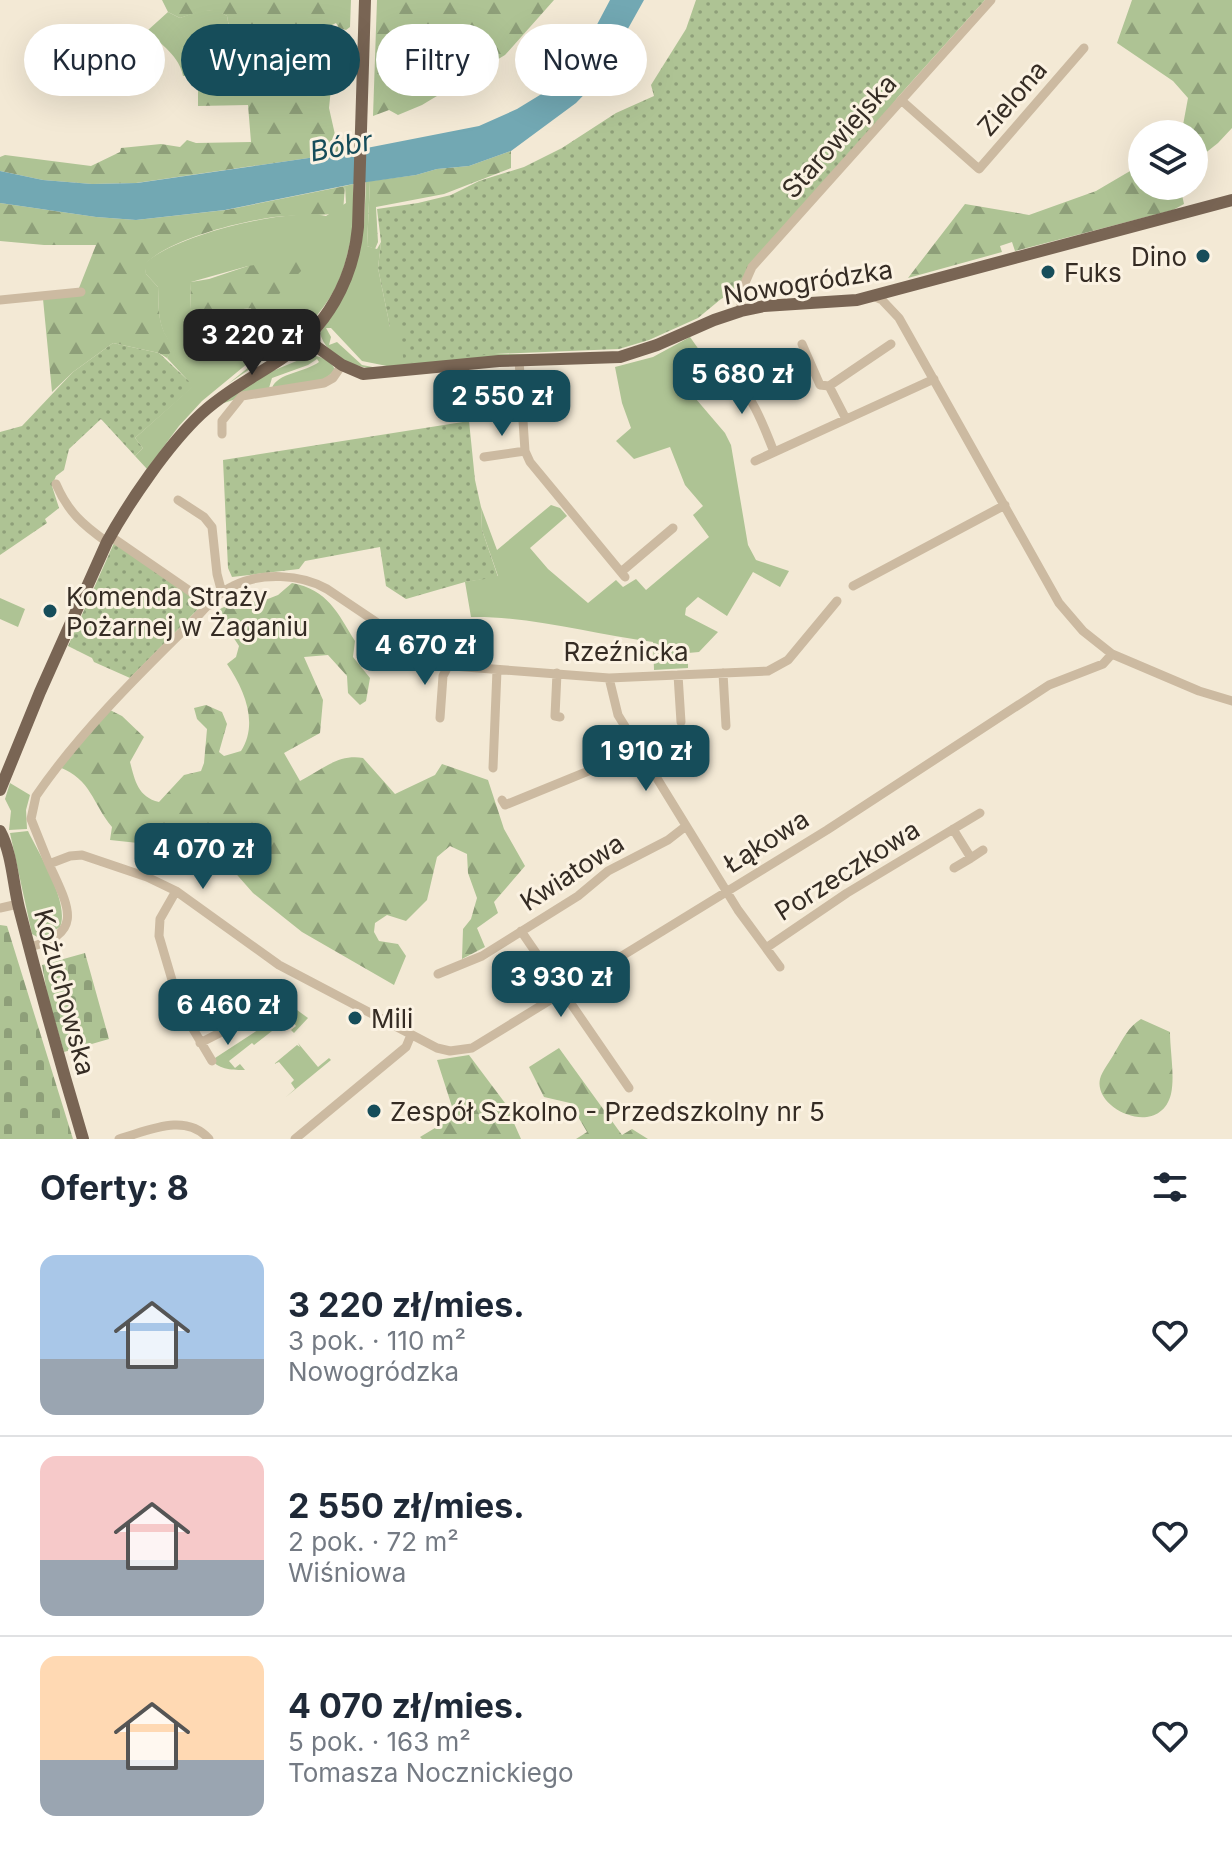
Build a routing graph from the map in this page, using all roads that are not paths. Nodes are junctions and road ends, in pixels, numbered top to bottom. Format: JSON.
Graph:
{"nodes":[{"id":1,"x":365,"y":0,"type":"edge"},
{"id":2,"x":991,"y":0,"type":"edge"},
{"id":3,"x":1084,"y":48,"type":"dead end"},
{"id":4,"x":901,"y":100,"type":"junction"},
{"id":5,"x":1232,"y":200,"type":"edge"},
{"id":6,"x":902,"y":289,"type":"junction"},
{"id":7,"x":81,"y":292,"type":"dead end"},
{"id":8,"x":873,"y":296,"type":"junction"},
{"id":9,"x":0,"y":300,"type":"edge"},
{"id":10,"x":741,"y":311,"type":"junction"},
{"id":11,"x":899,"y":318,"type":"junction"},
{"id":12,"x":306,"y":339,"type":"junction"},
{"id":13,"x":802,"y":344,"type":"dead end"},
{"id":14,"x":891,"y":344,"type":"dead end"},
{"id":15,"x":519,"y":360,"type":"junction"},
{"id":16,"x":342,"y":365,"type":"junction"},
{"id":17,"x":728,"y":369,"type":"dead end"},
{"id":18,"x":934,"y":379,"type":"junction"},
{"id":19,"x":829,"y":386,"type":"junction"},
{"id":20,"x":846,"y":419,"type":"junction"},
{"id":21,"x":222,"y":434,"type":"dead end"},
{"id":22,"x":525,"y":451,"type":"junction"},
{"id":23,"x":774,"y":452,"type":"junction"},
{"id":24,"x":484,"y":457,"type":"dead end"},
{"id":25,"x":755,"y":461,"type":"dead end"},
{"id":26,"x":56,"y":484,"type":"dead end"},
{"id":27,"x":178,"y":500,"type":"dead end"},
{"id":28,"x":1005,"y":505,"type":"junction"},
{"id":29,"x":673,"y":528,"type":"dead end"},
{"id":30,"x":109,"y":539,"type":"junction"},
{"id":31,"x":853,"y":586,"type":"dead end"},
{"id":32,"x":222,"y":593,"type":"junction"},
{"id":33,"x":837,"y":601,"type":"dead end"},
{"id":34,"x":210,"y":605,"type":"junction"},
{"id":35,"x":1112,"y":654,"type":"junction"},
{"id":36,"x":448,"y":666,"type":"junction"},
{"id":37,"x":497,"y":670,"type":"junction"},
{"id":38,"x":557,"y":673,"type":"junction"},
{"id":39,"x":723,"y":673,"type":"junction"},
{"id":40,"x":678,"y":675,"type":"junction"},
{"id":41,"x":609,"y":678,"type":"junction"},
{"id":42,"x":1232,"y":701,"type":"edge"},
{"id":43,"x":560,"y":717,"type":"dead end"},
{"id":44,"x":440,"y":718,"type":"dead end"},
{"id":45,"x":681,"y":722,"type":"dead end"},
{"id":46,"x":726,"y":726,"type":"dead end"},
{"id":47,"x":640,"y":750,"type":"junction"},
{"id":48,"x":493,"y":768,"type":"dead end"},
{"id":49,"x":1,"y":784,"type":"edge"},
{"id":50,"x":502,"y":800,"type":"dead end"},
{"id":51,"x":980,"y":813,"type":"dead end"},
{"id":52,"x":686,"y":826,"type":"junction"},
{"id":53,"x":953,"y":829,"type":"junction"},
{"id":54,"x":0,"y":831,"type":"edge"},
{"id":55,"x":0,"y":844,"type":"edge"},
{"id":56,"x":983,"y":850,"type":"dead end"},
{"id":57,"x":7,"y":856,"type":"junction"},
{"id":58,"x":971,"y":858,"type":"junction"},
{"id":59,"x":49,"y":864,"type":"junction"},
{"id":60,"x":954,"y":868,"type":"dead end"},
{"id":61,"x":176,"y":891,"type":"junction"},
{"id":62,"x":726,"y":892,"type":"junction"},
{"id":63,"x":18,"y":904,"type":"junction"},
{"id":64,"x":0,"y":908,"type":"edge"},
{"id":65,"x":521,"y":931,"type":"junction"},
{"id":66,"x":29,"y":947,"type":"junction"},
{"id":67,"x":766,"y":948,"type":"junction"},
{"id":68,"x":780,"y":967,"type":"dead end"},
{"id":69,"x":438,"y":974,"type":"dead end"},
{"id":70,"x":217,"y":988,"type":"dead end"},
{"id":71,"x":561,"y":992,"type":"junction"},
{"id":72,"x":180,"y":1007,"type":"junction"},
{"id":73,"x":241,"y":1022,"type":"dead end"},
{"id":74,"x":411,"y":1035,"type":"junction"},
{"id":75,"x":200,"y":1043,"type":"junction"},
{"id":76,"x":212,"y":1061,"type":"dead end"},
{"id":77,"x":629,"y":1088,"type":"dead end"},
{"id":78,"x":83,"y":1139,"type":"edge"},
{"id":79,"x":119,"y":1139,"type":"edge"},
{"id":80,"x":209,"y":1139,"type":"edge"},
{"id":81,"x":295,"y":1139,"type":"edge"}],
"edges":[{"from":1,"to":12,"type":"main road"},
{"from":2,"to":4,"type":"street","name":"Starowiejska"},
{"from":3,"to":4,"type":"street","name":"Zielona"},
{"from":4,"to":10,"type":"street","name":"Starowiejska"},
{"from":5,"to":6,"type":"main road","name":"Nowogródzka"},
{"from":6,"to":8,"type":"main road","name":"Nowogródzka"},
{"from":6,"to":11,"type":"street"},
{"from":7,"to":9,"type":"street"},
{"from":8,"to":10,"type":"main road","name":"Nowogródzka"},
{"from":8,"to":11,"type":"street"},
{"from":10,"to":15,"type":"main road","name":"Nowogródzka"},
{"from":11,"to":18,"type":"street"},
{"from":12,"to":16,"type":"main road","name":"Nowogródzka"},
{"from":12,"to":30,"type":"main road"},
{"from":13,"to":19,"type":"street"},
{"from":14,"to":19,"type":"street"},
{"from":15,"to":16,"type":"main road","name":"Nowogródzka"},
{"from":15,"to":22,"type":"street"},
{"from":16,"to":21,"type":"street"},
{"from":17,"to":23,"type":"street"},
{"from":18,"to":20,"type":"street"},
{"from":18,"to":28,"type":"street"},
{"from":19,"to":20,"type":"street"},
{"from":20,"to":23,"type":"street"},
{"from":22,"to":24,"type":"street"},
{"from":22,"to":29,"type":"street"},
{"from":23,"to":25,"type":"street"},
{"from":26,"to":30,"type":"street"},
{"from":27,"to":32,"type":"street"},
{"from":28,"to":31,"type":"street"},
{"from":28,"to":35,"type":"street"},
{"from":30,"to":34,"type":"street"},
{"from":30,"to":49,"type":"main road"},
{"from":32,"to":34,"type":"street","name":"Rzeźnicka"},
{"from":32,"to":36,"type":"street","name":"Rzeźnicka"},
{"from":33,"to":39,"type":"street","name":"Rzeźnicka"},
{"from":34,"to":59,"type":"street","name":"Rzeźnicka"},
{"from":35,"to":42,"type":"street"},
{"from":35,"to":62,"type":"street","name":"Łąkowa"},
{"from":36,"to":37,"type":"street","name":"Rzeźnicka"},
{"from":36,"to":44,"type":"street"},
{"from":37,"to":38,"type":"street","name":"Rzeźnicka"},
{"from":37,"to":48,"type":"street"},
{"from":38,"to":41,"type":"street","name":"Rzeźnicka"},
{"from":38,"to":43,"type":"street"},
{"from":39,"to":40,"type":"street","name":"Rzeźnicka"},
{"from":39,"to":46,"type":"street"},
{"from":40,"to":41,"type":"street","name":"Rzeźnicka"},
{"from":40,"to":45,"type":"street"},
{"from":41,"to":47,"type":"street"},
{"from":47,"to":50,"type":"street"},
{"from":47,"to":52,"type":"street"},
{"from":51,"to":53,"type":"street","name":"Porzeczkowa"},
{"from":52,"to":62,"type":"street"},
{"from":52,"to":65,"type":"street","name":"Kwiatowa"},
{"from":53,"to":58,"type":"street","name":"Porzeczkowa"},
{"from":53,"to":67,"type":"street","name":"Porzeczkowa"},
{"from":54,"to":57,"type":"main road","name":"Kożuchowska"},
{"from":55,"to":57,"type":"main road","name":"Kożuchowska"},
{"from":56,"to":58,"type":"street"},
{"from":57,"to":63,"type":"main road","name":"Kożuchowska"},
{"from":58,"to":60,"type":"street"},
{"from":59,"to":61,"type":"street"},
{"from":59,"to":66,"type":"street","name":"Rzeźnicka"},
{"from":61,"to":72,"type":"street"},
{"from":61,"to":74,"type":"street"},
{"from":62,"to":67,"type":"street"},
{"from":62,"to":71,"type":"street","name":"Łąkowa"},
{"from":63,"to":64,"type":"street"},
{"from":63,"to":66,"type":"main road","name":"Kożuchowska"},
{"from":65,"to":69,"type":"street","name":"Kwiatowa"},
{"from":65,"to":71,"type":"street"},
{"from":66,"to":78,"type":"main road","name":"Kożuchowska"},
{"from":67,"to":68,"type":"street"},
{"from":70,"to":72,"type":"street"},
{"from":71,"to":74,"type":"street","name":"Łąkowa"},
{"from":71,"to":77,"type":"street"},
{"from":72,"to":75,"type":"street"},
{"from":73,"to":75,"type":"street"},
{"from":74,"to":81,"type":"street"},
{"from":75,"to":76,"type":"street"},
{"from":79,"to":80,"type":"street"}]}
